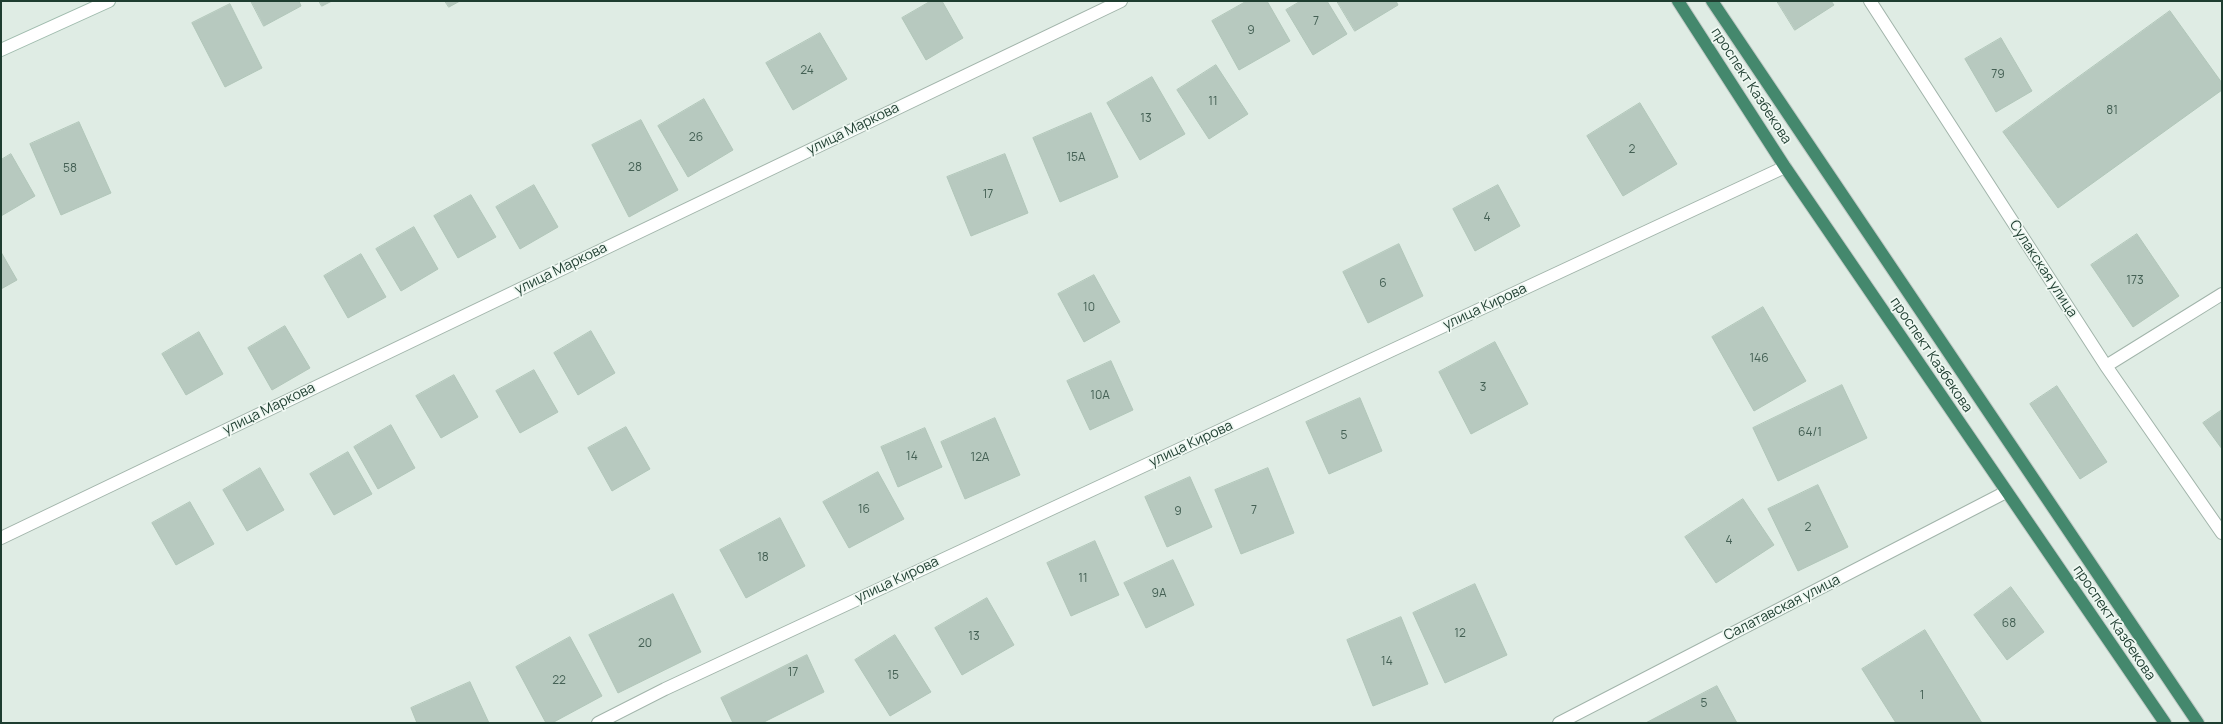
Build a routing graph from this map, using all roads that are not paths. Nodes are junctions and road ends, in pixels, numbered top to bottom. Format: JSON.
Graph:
{"nodes":[{"id":1,"x":110,"y":1,"type":"edge"},
{"id":2,"x":1121,"y":1,"type":"edge"},
{"id":3,"x":1678,"y":1,"type":"edge"},
{"id":4,"x":1712,"y":1,"type":"edge"},
{"id":5,"x":1870,"y":1,"type":"edge"},
{"id":6,"x":1,"y":50,"type":"edge"},
{"id":7,"x":1786,"y":167,"type":"junction"},
{"id":8,"x":2222,"y":294,"type":"edge"},
{"id":9,"x":2106,"y":366,"type":"junction"},
{"id":10,"x":2006,"y":492,"type":"junction"},
{"id":11,"x":2222,"y":533,"type":"edge"},
{"id":12,"x":1,"y":538,"type":"edge"},
{"id":13,"x":598,"y":723,"type":"edge"},
{"id":14,"x":1559,"y":723,"type":"edge"},
{"id":15,"x":2165,"y":723,"type":"edge"},
{"id":16,"x":2198,"y":723,"type":"edge"}],
"edges":[{"from":1,"to":6,"type":"street"},
{"from":2,"to":12,"type":"street","name":"улица Маркова"},
{"from":3,"to":7,"type":"highway","name":"проспект Казбекова"},
{"from":4,"to":16,"type":"highway","name":"проспект Казбекова"},
{"from":5,"to":9,"type":"street","name":"Сулакская улица"},
{"from":7,"to":10,"type":"highway","name":"проспект Казбекова"},
{"from":7,"to":13,"type":"street","name":"улица Кирова"},
{"from":8,"to":9,"type":"street"},
{"from":9,"to":11,"type":"street","name":"Сулакская улица"},
{"from":10,"to":14,"type":"street","name":"Салатавская улица"},
{"from":10,"to":15,"type":"highway","name":"проспект Казбекова"}]}
